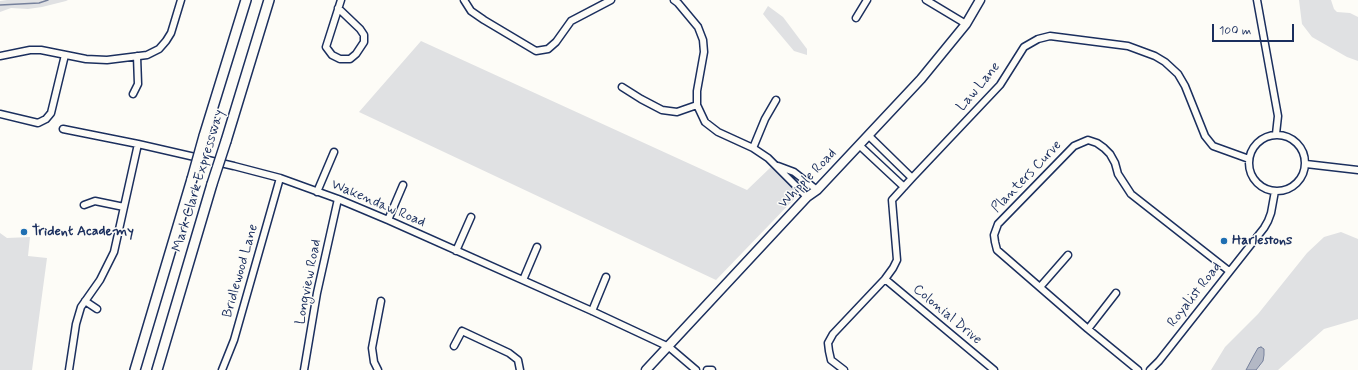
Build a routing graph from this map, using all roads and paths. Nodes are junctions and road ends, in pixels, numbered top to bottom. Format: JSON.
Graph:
{"nodes":[{"id":1,"x":181,"y":0,"type":"edge"},
{"id":2,"x":246,"y":0,"type":"edge"},
{"id":3,"x":269,"y":0,"type":"edge"},
{"id":4,"x":341,"y":0,"type":"edge"},
{"id":5,"x":464,"y":0,"type":"edge"},
{"id":6,"x":611,"y":0,"type":"edge"},
{"id":7,"x":674,"y":0,"type":"edge"},
{"id":8,"x":867,"y":0,"type":"edge"},
{"id":9,"x":926,"y":0,"type":"edge"},
{"id":10,"x":980,"y":0,"type":"edge"},
{"id":11,"x":1257,"y":0,"type":"edge"},
{"id":12,"x":338,"y":8,"type":"junction"},
{"id":13,"x":856,"y":18,"type":"dead end"},
{"id":14,"x":966,"y":24,"type":"junction"},
{"id":15,"x":65,"y":55,"type":"junction"},
{"id":16,"x":0,"y":56,"type":"edge"},
{"id":17,"x":138,"y":56,"type":"junction"},
{"id":18,"x":622,"y":87,"type":"dead end"},
{"id":19,"x":133,"y":94,"type":"dead end"},
{"id":20,"x":776,"y":100,"type":"dead end"},
{"id":21,"x":697,"y":105,"type":"junction"},
{"id":22,"x":0,"y":114,"type":"edge"},
{"id":23,"x":63,"y":129,"type":"dead end"},
{"id":24,"x":1276,"y":134,"type":"junction"},
{"id":25,"x":868,"y":136,"type":"junction"},
{"id":26,"x":138,"y":144,"type":"junction"},
{"id":27,"x":859,"y":145,"type":"junction"},
{"id":28,"x":752,"y":148,"type":"junction"},
{"id":29,"x":334,"y":152,"type":"dead end"},
{"id":30,"x":1249,"y":159,"type":"junction"},
{"id":31,"x":1306,"y":164,"type":"junction"},
{"id":32,"x":776,"y":165,"type":"junction"},
{"id":33,"x":1358,"y":170,"type":"edge"},
{"id":34,"x":280,"y":178,"type":"junction"},
{"id":35,"x":912,"y":178,"type":"junction"},
{"id":36,"x":403,"y":185,"type":"dead end"},
{"id":37,"x":904,"y":187,"type":"junction"},
{"id":38,"x":816,"y":190,"type":"junction"},
{"id":39,"x":1275,"y":191,"type":"junction"},
{"id":40,"x":317,"y":192,"type":"junction"},
{"id":41,"x":807,"y":198,"type":"junction"},
{"id":42,"x":338,"y":199,"type":"junction"},
{"id":43,"x":84,"y":205,"type":"dead end"},
{"id":44,"x":124,"y":206,"type":"junction"},
{"id":45,"x":471,"y":217,"type":"dead end"},
{"id":46,"x":388,"y":220,"type":"junction"},
{"id":47,"x":537,"y":247,"type":"dead end"},
{"id":48,"x":456,"y":251,"type":"junction"},
{"id":49,"x":1068,"y":255,"type":"dead end"},
{"id":50,"x":1229,"y":271,"type":"junction"},
{"id":51,"x":606,"y":277,"type":"dead end"},
{"id":52,"x":885,"y":279,"type":"junction"},
{"id":53,"x":523,"y":280,"type":"junction"},
{"id":54,"x":1040,"y":287,"type":"junction"},
{"id":55,"x":1116,"y":293,"type":"dead end"},
{"id":56,"x":85,"y":301,"type":"junction"},
{"id":57,"x":381,"y":301,"type":"dead end"},
{"id":58,"x":97,"y":308,"type":"dead end"},
{"id":59,"x":592,"y":311,"type":"junction"},
{"id":60,"x":1088,"y":329,"type":"junction"},
{"id":61,"x":454,"y":346,"type":"dead end"},
{"id":62,"x":669,"y":347,"type":"junction"},
{"id":63,"x":69,"y":370,"type":"edge"},
{"id":64,"x":135,"y":370,"type":"edge"},
{"id":65,"x":157,"y":370,"type":"edge"},
{"id":66,"x":222,"y":370,"type":"edge"},
{"id":67,"x":304,"y":370,"type":"edge"},
{"id":68,"x":378,"y":370,"type":"edge"},
{"id":69,"x":520,"y":370,"type":"edge"},
{"id":70,"x":646,"y":370,"type":"edge"},
{"id":71,"x":696,"y":370,"type":"edge"},
{"id":72,"x":707,"y":370,"type":"edge"},
{"id":73,"x":712,"y":370,"type":"edge"},
{"id":74,"x":844,"y":370,"type":"edge"},
{"id":75,"x":994,"y":370,"type":"edge"},
{"id":76,"x":1138,"y":370,"type":"edge"},
{"id":77,"x":1150,"y":370,"type":"edge"}],
"edges":[{"from":1,"to":17,"type":"street"},
{"from":2,"to":64,"type":"highway","name":"Mark Clark Expressway","bridge":true},
{"from":3,"to":65,"type":"highway","name":"Mark Clark Expressway","bridge":true},
{"from":4,"to":12,"type":"street"},
{"from":5,"to":6,"type":"street"},
{"from":7,"to":21,"type":"street"},
{"from":8,"to":13,"type":"street"},
{"from":9,"to":14,"type":"street"},
{"from":10,"to":14,"type":"main road","name":"Whipple Road"},
{"from":11,"to":24,"type":"street"},
{"from":12,"to":12,"type":"street"},
{"from":14,"to":25,"type":"main road","name":"Whipple Road"},
{"from":15,"to":16,"type":"street"},
{"from":15,"to":17,"type":"street"},
{"from":15,"to":22,"type":"street"},
{"from":17,"to":19,"type":"street"},
{"from":18,"to":21,"type":"street"},
{"from":20,"to":28,"type":"street"},
{"from":21,"to":28,"type":"street"},
{"from":23,"to":26,"type":"street","name":"Wakendaw Road"},
{"from":24,"to":30,"type":"street"},
{"from":24,"to":31,"type":"street"},
{"from":25,"to":27,"type":"main road","name":"Whipple Road"},
{"from":25,"to":35,"type":"street"},
{"from":26,"to":34,"type":"street","name":"Wakendaw Road"},
{"from":26,"to":44,"type":"street"},
{"from":27,"to":37,"type":"street"},
{"from":27,"to":38,"type":"main road","name":"Whipple Road"},
{"from":28,"to":32,"type":"street"},
{"from":29,"to":40,"type":"street"},
{"from":30,"to":35,"type":"street","name":"Law Lane"},
{"from":30,"to":39,"type":"street"},
{"from":31,"to":33,"type":"street"},
{"from":31,"to":39,"type":"street"},
{"from":32,"to":38,"type":"street"},
{"from":32,"to":41,"type":"street"},
{"from":34,"to":40,"type":"street","name":"Wakendaw Road"},
{"from":34,"to":66,"type":"street","name":"Bridlewood Lane"},
{"from":35,"to":37,"type":"street","name":"Law Lane"},
{"from":36,"to":46,"type":"street"},
{"from":37,"to":52,"type":"street","name":"Law Lane"},
{"from":38,"to":41,"type":"main road","name":"Whipple Road"},
{"from":39,"to":50,"type":"street","name":"Royalist Road"},
{"from":40,"to":42,"type":"street","name":"Wakendaw Road"},
{"from":41,"to":62,"type":"main road","name":"Whipple Road"},
{"from":42,"to":46,"type":"street","name":"Wakendaw Road"},
{"from":42,"to":67,"type":"street","name":"Longview Road"},
{"from":43,"to":44,"type":"street"},
{"from":44,"to":56,"type":"street"},
{"from":45,"to":48,"type":"street"},
{"from":46,"to":48,"type":"street","name":"Wakendaw Road"},
{"from":47,"to":53,"type":"street"},
{"from":48,"to":53,"type":"street","name":"Wakendaw Road"},
{"from":49,"to":54,"type":"street"},
{"from":50,"to":54,"type":"street","name":"Planters Curve"},
{"from":50,"to":77,"type":"street","name":"Royalist Road"},
{"from":51,"to":59,"type":"street"},
{"from":52,"to":74,"type":"street","name":"Law Lane"},
{"from":52,"to":75,"type":"street","name":"Colonial Drive"},
{"from":53,"to":59,"type":"street","name":"Wakendaw Road"},
{"from":54,"to":60,"type":"street","name":"Planters Curve"},
{"from":55,"to":60,"type":"street"},
{"from":56,"to":58,"type":"street"},
{"from":56,"to":63,"type":"street"},
{"from":57,"to":68,"type":"street"},
{"from":59,"to":62,"type":"street","name":"Wakendaw Road"},
{"from":60,"to":76,"type":"street","name":"Planters Curve"},
{"from":61,"to":69,"type":"street"},
{"from":62,"to":70,"type":"main road","name":"Whipple Road"},
{"from":62,"to":71,"type":"street","name":"Wakendaw Road"},
{"from":72,"to":73,"type":"street"}]}
